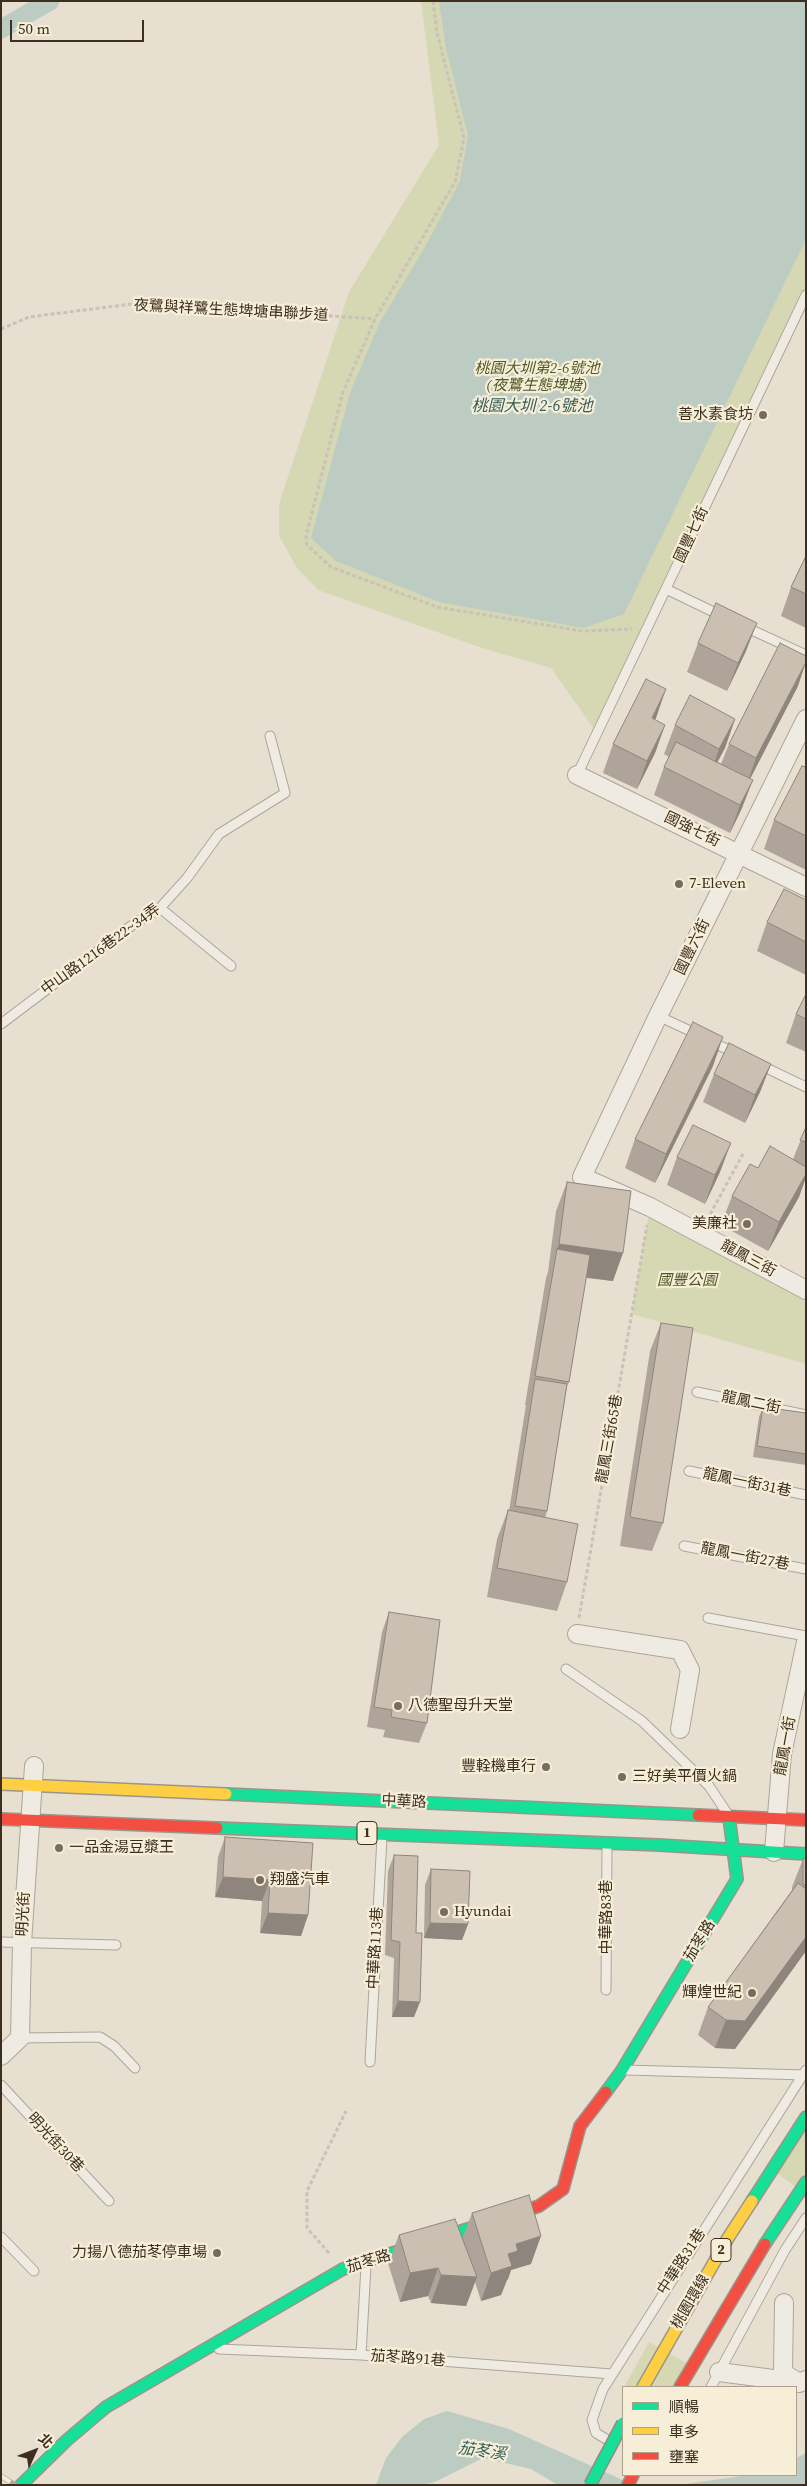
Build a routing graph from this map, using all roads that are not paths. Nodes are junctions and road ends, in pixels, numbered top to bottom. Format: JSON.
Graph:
{"nodes":[{"id":1,"x":806,"y":295,"type":"edge"},
{"id":2,"x":666,"y":589,"type":"junction"},
{"id":3,"x":806,"y":655,"type":"edge"},
{"id":4,"x":806,"y":719,"type":"edge"},
{"id":5,"x":270,"y":736,"type":"dead end"},
{"id":6,"x":577,"y":775,"type":"joint"},
{"id":7,"x":739,"y":853,"type":"junction"},
{"id":8,"x":806,"y":887,"type":"edge"},
{"id":9,"x":160,"y":908,"type":"junction"},
{"id":10,"x":231,"y":966,"type":"dead end"},
{"id":11,"x":658,"y":1016,"type":"junction"},
{"id":12,"x":1,"y":1024,"type":"edge"},
{"id":13,"x":806,"y":1087,"type":"edge"},
{"id":14,"x":582,"y":1177,"type":"joint"},
{"id":15,"x":806,"y":1290,"type":"edge"},
{"id":16,"x":697,"y":1392,"type":"dead end"},
{"id":17,"x":806,"y":1415,"type":"edge"},
{"id":18,"x":689,"y":1471,"type":"dead end"},
{"id":19,"x":806,"y":1495,"type":"edge"},
{"id":20,"x":684,"y":1546,"type":"dead end"},
{"id":21,"x":806,"y":1569,"type":"edge"},
{"id":22,"x":708,"y":1618,"type":"dead end"},
{"id":23,"x":577,"y":1634,"type":"road end"},
{"id":24,"x":806,"y":1636,"type":"edge"},
{"id":25,"x":806,"y":1642,"type":"edge"},
{"id":26,"x":566,"y":1669,"type":"dead end"},
{"id":27,"x":803,"y":1670,"type":"edge"},
{"id":28,"x":680,"y":1729,"type":"dead end"},
{"id":29,"x":34,"y":1766,"type":"dead end"},
{"id":30,"x":1,"y":1784,"type":"edge"},
{"id":31,"x":32,"y":1786,"type":"junction"},
{"id":32,"x":729,"y":1817,"type":"junction"},
{"id":33,"x":1,"y":1819,"type":"edge"},
{"id":34,"x":777,"y":1819,"type":"junction"},
{"id":35,"x":30,"y":1820,"type":"junction"},
{"id":36,"x":806,"y":1820,"type":"edge"},
{"id":37,"x":382,"y":1834,"type":"junction"},
{"id":38,"x":607,"y":1843,"type":"junction"},
{"id":39,"x":732,"y":1850,"type":"junction"},
{"id":40,"x":774,"y":1852,"type":"junction"},
{"id":41,"x":806,"y":1854,"type":"edge"},
{"id":42,"x":1,"y":1942,"type":"edge"},
{"id":43,"x":22,"y":1943,"type":"junction"},
{"id":44,"x":116,"y":1945,"type":"dead end"},
{"id":45,"x":606,"y":1990,"type":"dead end"},
{"id":46,"x":20,"y":2038,"type":"junction"},
{"id":47,"x":1,"y":2056,"type":"edge"},
{"id":48,"x":370,"y":2062,"type":"dead end"},
{"id":49,"x":135,"y":2068,"type":"dead end"},
{"id":50,"x":622,"y":2070,"type":"junction"},
{"id":51,"x":805,"y":2073,"type":"edge"},
{"id":52,"x":1,"y":2085,"type":"edge"},
{"id":53,"x":806,"y":2117,"type":"edge"},
{"id":54,"x":806,"y":2182,"type":"edge"},
{"id":55,"x":110,"y":2201,"type":"dead end"},
{"id":56,"x":806,"y":2218,"type":"edge"},
{"id":57,"x":1,"y":2237,"type":"edge"},
{"id":58,"x":367,"y":2263,"type":"junction"},
{"id":59,"x":34,"y":2271,"type":"dead end"},
{"id":60,"x":784,"y":2303,"type":"dead end"},
{"id":61,"x":204,"y":2348,"type":"junction"},
{"id":62,"x":361,"y":2355,"type":"junction"},
{"id":63,"x":612,"y":2374,"type":"junction"},
{"id":64,"x":715,"y":2380,"type":"edge"},
{"id":65,"x":802,"y":2381,"type":"edge"},
{"id":66,"x":644,"y":2386,"type":"edge"},
{"id":67,"x":681,"y":2386,"type":"edge"},
{"id":68,"x":622,"y":2425,"type":"edge"},
{"id":69,"x":622,"y":2447,"type":"edge"},
{"id":70,"x":21,"y":2485,"type":"edge"},
{"id":71,"x":590,"y":2485,"type":"edge"}],
"edges":[{"from":1,"to":2,"type":"lane","name":"國豐七街"},
{"from":2,"to":3,"type":"lane"},
{"from":2,"to":6,"type":"lane","name":"國豐七街"},
{"from":4,"to":7,"type":"street","name":"國豐六街"},
{"from":5,"to":9,"type":"lane","name":"中山路1216巷22~34弄"},
{"from":6,"to":7,"type":"street","name":"國強七街"},
{"from":7,"to":8,"type":"street","name":"國強七街"},
{"from":7,"to":11,"type":"street","name":"國豐六街"},
{"from":9,"to":10,"type":"lane"},
{"from":9,"to":12,"type":"lane","name":"中山路1216巷22~34弄"},
{"from":11,"to":13,"type":"lane"},
{"from":11,"to":14,"type":"street","name":"國豐六街"},
{"from":14,"to":15,"type":"street","name":"龍鳳三街"},
{"from":16,"to":17,"type":"lane","name":"龍鳳二街"},
{"from":18,"to":19,"type":"lane","name":"龍鳳一街31巷"},
{"from":20,"to":21,"type":"lane","name":"龍鳳一街27巷"},
{"from":22,"to":24,"type":"lane"},
{"from":23,"to":28,"type":"street"},
{"from":25,"to":27,"type":"street","name":"龍鳳一街"},
{"from":26,"to":32,"type":"lane"},
{"from":27,"to":34,"type":"street","name":"龍鳳一街"},
{"from":29,"to":31,"type":"street","name":"明光街"},
{"from":30,"to":31,"type":"main road","name":"中華路","number":"1"},
{"from":31,"to":32,"type":"main road","name":"中華路","number":"1"},
{"from":31,"to":35,"type":"street","name":"明光街"},
{"from":32,"to":34,"type":"main road","name":"中華路","number":"1"},
{"from":32,"to":39,"type":"main road","name":"茄苳路"},
{"from":33,"to":35,"type":"main road","number":"1"},
{"from":34,"to":36,"type":"main road","name":"中華路","number":"1"},
{"from":34,"to":40,"type":"street","name":"龍鳳一街"},
{"from":35,"to":37,"type":"main road","number":"1"},
{"from":35,"to":43,"type":"street","name":"明光街"},
{"from":37,"to":38,"type":"main road","number":"1"},
{"from":37,"to":48,"type":"lane","name":"中華路113巷"},
{"from":38,"to":39,"type":"main road","number":"1"},
{"from":38,"to":45,"type":"lane","name":"中華路83巷"},
{"from":39,"to":40,"type":"main road","number":"1"},
{"from":39,"to":50,"type":"main road","name":"茄苳路"},
{"from":40,"to":41,"type":"main road","number":"1"},
{"from":42,"to":43,"type":"lane"},
{"from":43,"to":44,"type":"lane"},
{"from":43,"to":46,"type":"street","name":"明光街"},
{"from":46,"to":47,"type":"street"},
{"from":46,"to":49,"type":"lane"},
{"from":50,"to":51,"type":"lane"},
{"from":50,"to":58,"type":"main road","name":"茄苳路"},
{"from":51,"to":63,"type":"lane","name":"中華路31巷"},
{"from":52,"to":55,"type":"lane","name":"明光街30巷"},
{"from":53,"to":66,"type":"main road","name":"桃園環線","number":"2"},
{"from":54,"to":67,"type":"main road","number":"2"},
{"from":56,"to":64,"type":"lane"},
{"from":57,"to":59,"type":"lane"},
{"from":58,"to":61,"type":"main road","name":"茄苳路"},
{"from":58,"to":62,"type":"lane"},
{"from":60,"to":65,"type":"street"},
{"from":61,"to":62,"type":"lane","name":"茄苳路91巷"},
{"from":61,"to":70,"type":"main road","name":"茄苳路"},
{"from":62,"to":63,"type":"lane","name":"茄苳路91巷"},
{"from":63,"to":69,"type":"lane","name":"中華路31巷"},
{"from":64,"to":65,"type":"street"},
{"from":68,"to":71,"type":"main road","bridge":true}]}
